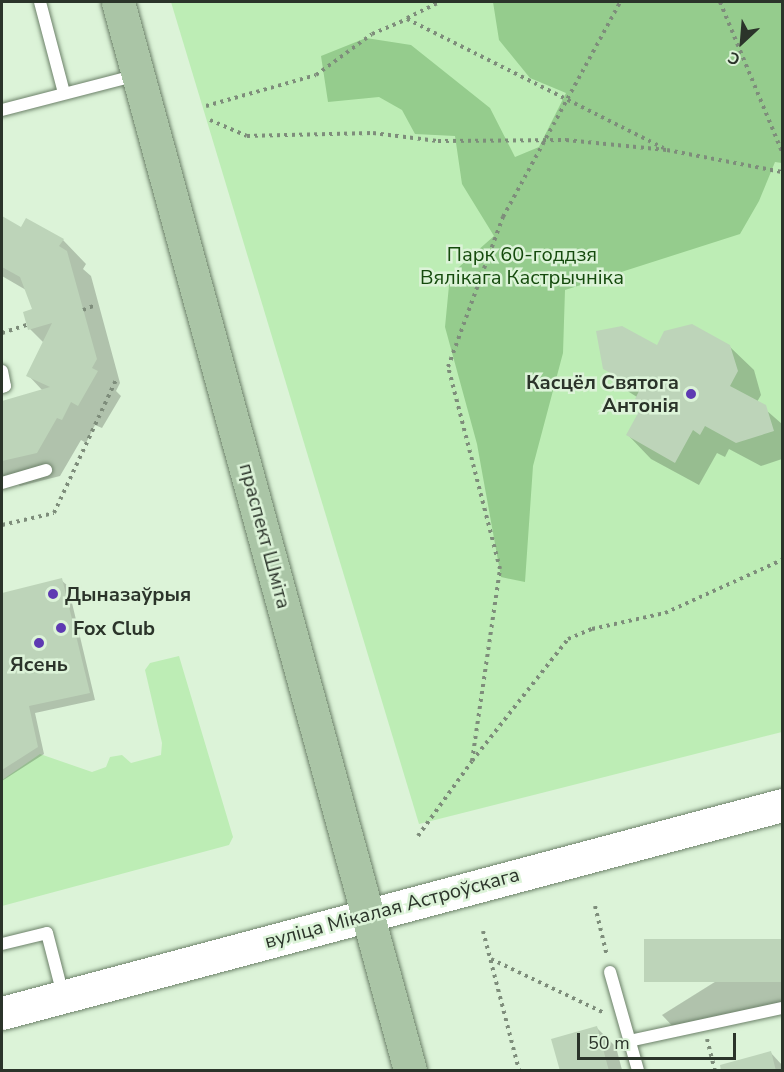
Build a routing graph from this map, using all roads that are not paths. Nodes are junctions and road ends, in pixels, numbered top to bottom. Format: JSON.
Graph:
{"nodes":[{"id":1,"x":40,"y":2,"type":"edge"},
{"id":2,"x":118,"y":2,"type":"edge"},
{"id":3,"x":138,"y":74,"type":"junction"},
{"id":4,"x":64,"y":93,"type":"junction"},
{"id":5,"x":2,"y":110,"type":"edge"},
{"id":6,"x":2,"y":371,"type":"edge"},
{"id":7,"x":2,"y":387,"type":"edge"},
{"id":8,"x":46,"y":470,"type":"dead end"},
{"id":9,"x":2,"y":483,"type":"edge"},
{"id":10,"x":783,"y":805,"type":"edge"},
{"id":11,"x":368,"y":915,"type":"junction"},
{"id":12,"x":2,"y":944,"type":"edge"},
{"id":13,"x":610,"y":972,"type":"road end"},
{"id":14,"x":63,"y":996,"type":"junction"},
{"id":15,"x":783,"y":1008,"type":"edge"},
{"id":16,"x":2,"y":1013,"type":"edge"},
{"id":17,"x":629,"y":1041,"type":"junction"},
{"id":18,"x":410,"y":1071,"type":"edge"},
{"id":19,"x":638,"y":1071,"type":"edge"}],
"edges":[{"from":1,"to":4,"type":"lane"},
{"from":2,"to":3,"type":"main road","name":"праспект Шміта"},
{"from":3,"to":4,"type":"lane"},
{"from":3,"to":11,"type":"main road","name":"праспект Шміта"},
{"from":4,"to":5,"type":"lane"},
{"from":6,"to":7,"type":"lane"},
{"from":8,"to":9,"type":"lane"},
{"from":10,"to":11,"type":"main road","name":"вуліца Мікалая Астроўскага"},
{"from":11,"to":14,"type":"main road","name":"вуліца Мікалая Астроўскага"},
{"from":11,"to":18,"type":"main road","name":"праспект Шміта"},
{"from":12,"to":14,"type":"lane"},
{"from":13,"to":17,"type":"lane"},
{"from":14,"to":16,"type":"main road","name":"вуліца Мікалая Астроўскага"},
{"from":15,"to":17,"type":"lane"},
{"from":17,"to":19,"type":"lane"}]}
